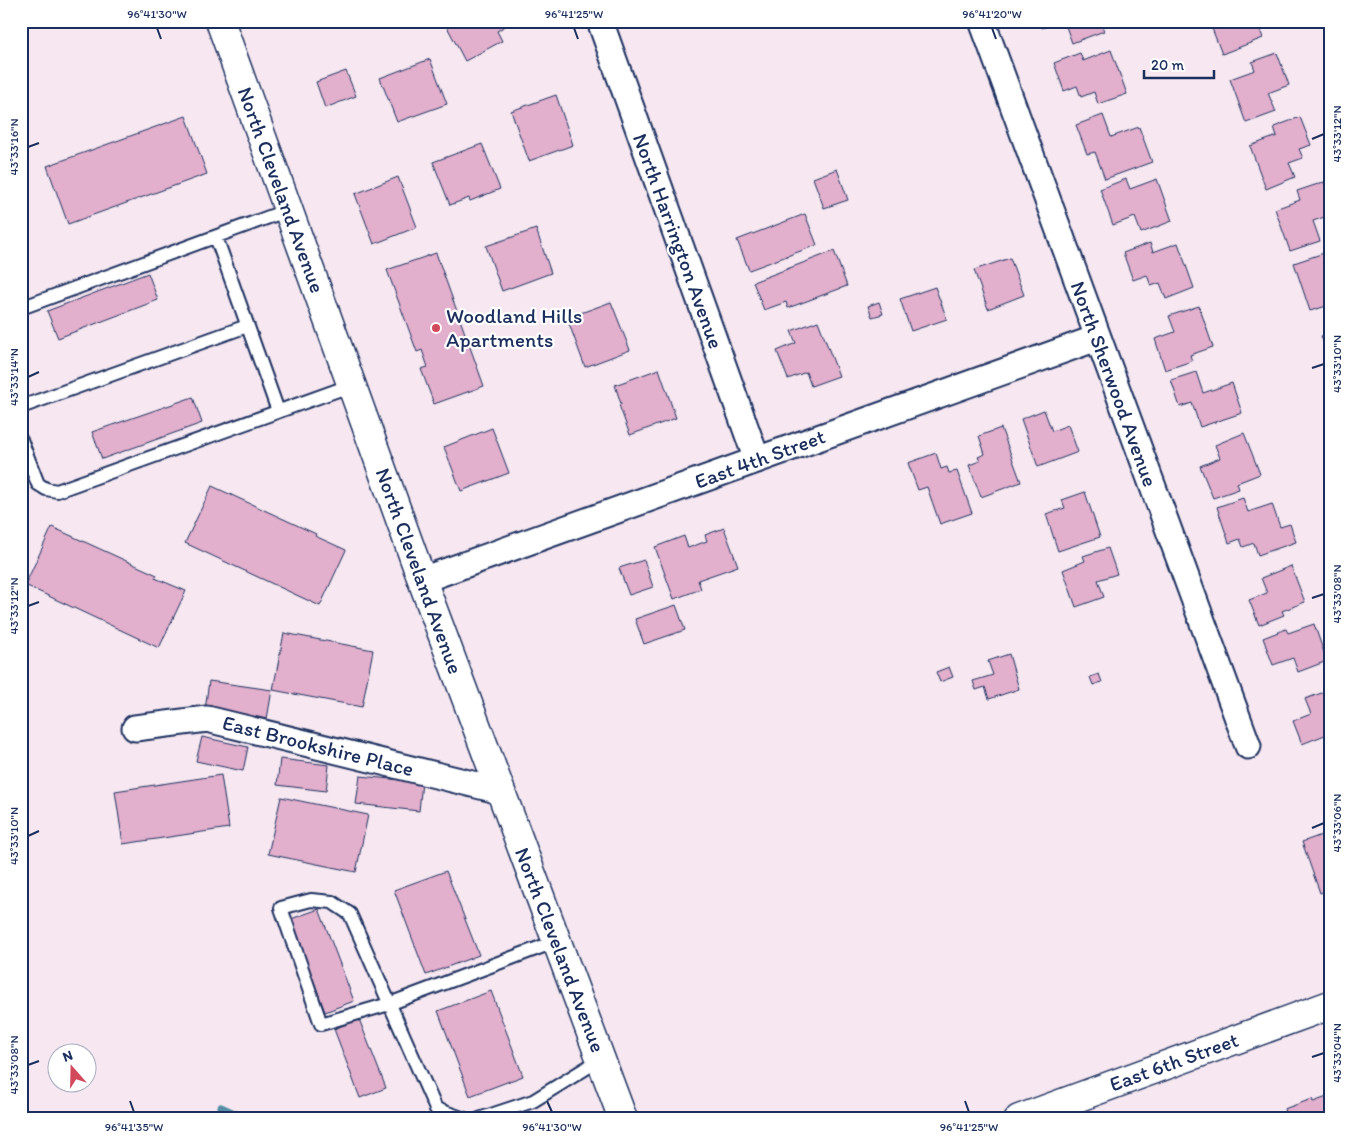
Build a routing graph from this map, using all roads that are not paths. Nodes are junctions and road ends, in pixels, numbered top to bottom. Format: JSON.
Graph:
{"nodes":[{"id":1,"x":220,"y":21,"type":"edge"},
{"id":2,"x":600,"y":21,"type":"edge"},
{"id":3,"x":982,"y":21,"type":"edge"},
{"id":4,"x":288,"y":210,"type":"junction"},
{"id":5,"x":216,"y":237,"type":"junction"},
{"id":6,"x":21,"y":308,"type":"edge"},
{"id":7,"x":247,"y":326,"type":"junction"},
{"id":8,"x":1097,"y":338,"type":"junction"},
{"id":9,"x":352,"y":385,"type":"junction"},
{"id":10,"x":21,"y":406,"type":"edge"},
{"id":11,"x":278,"y":412,"type":"junction"},
{"id":12,"x":21,"y":440,"type":"edge"},
{"id":13,"x":757,"y":460,"type":"junction"},
{"id":14,"x":422,"y":580,"type":"junction"},
{"id":15,"x":134,"y":728,"type":"dead end"},
{"id":16,"x":1248,"y":746,"type":"dead end"},
{"id":17,"x":500,"y":791,"type":"junction"},
{"id":18,"x":557,"y":941,"type":"junction"},
{"id":19,"x":389,"y":1004,"type":"junction"},
{"id":20,"x":1330,"y":1005,"type":"edge"},
{"id":21,"x":601,"y":1059,"type":"junction"},
{"id":22,"x":465,"y":1119,"type":"edge"},
{"id":23,"x":479,"y":1119,"type":"edge"},
{"id":24,"x":623,"y":1119,"type":"edge"},
{"id":25,"x":1018,"y":1119,"type":"edge"}],
"edges":[{"from":1,"to":4,"type":"street","name":"North Cleveland Avenue"},
{"from":2,"to":13,"type":"street","name":"North Harrington Avenue"},
{"from":3,"to":8,"type":"street","name":"North Sherwood Avenue"},
{"from":4,"to":5,"type":"lane"},
{"from":4,"to":9,"type":"street","name":"North Cleveland Avenue"},
{"from":5,"to":6,"type":"lane"},
{"from":5,"to":7,"type":"lane"},
{"from":7,"to":10,"type":"lane"},
{"from":7,"to":11,"type":"lane"},
{"from":8,"to":13,"type":"street","name":"East 4th Street"},
{"from":8,"to":16,"type":"street","name":"North Sherwood Avenue"},
{"from":9,"to":11,"type":"lane"},
{"from":9,"to":14,"type":"street","name":"North Cleveland Avenue"},
{"from":11,"to":12,"type":"lane"},
{"from":13,"to":14,"type":"street","name":"East 4th Street"},
{"from":14,"to":17,"type":"street","name":"North Cleveland Avenue"},
{"from":15,"to":17,"type":"street","name":"East Brookshire Place"},
{"from":17,"to":18,"type":"street","name":"North Cleveland Avenue"},
{"from":18,"to":19,"type":"lane"},
{"from":18,"to":21,"type":"street","name":"North Cleveland Avenue"},
{"from":19,"to":19,"type":"lane"},
{"from":19,"to":22,"type":"lane"},
{"from":20,"to":25,"type":"street","name":"East 6th Street"},
{"from":21,"to":23,"type":"lane"},
{"from":21,"to":24,"type":"street","name":"North Cleveland Avenue"}]}
